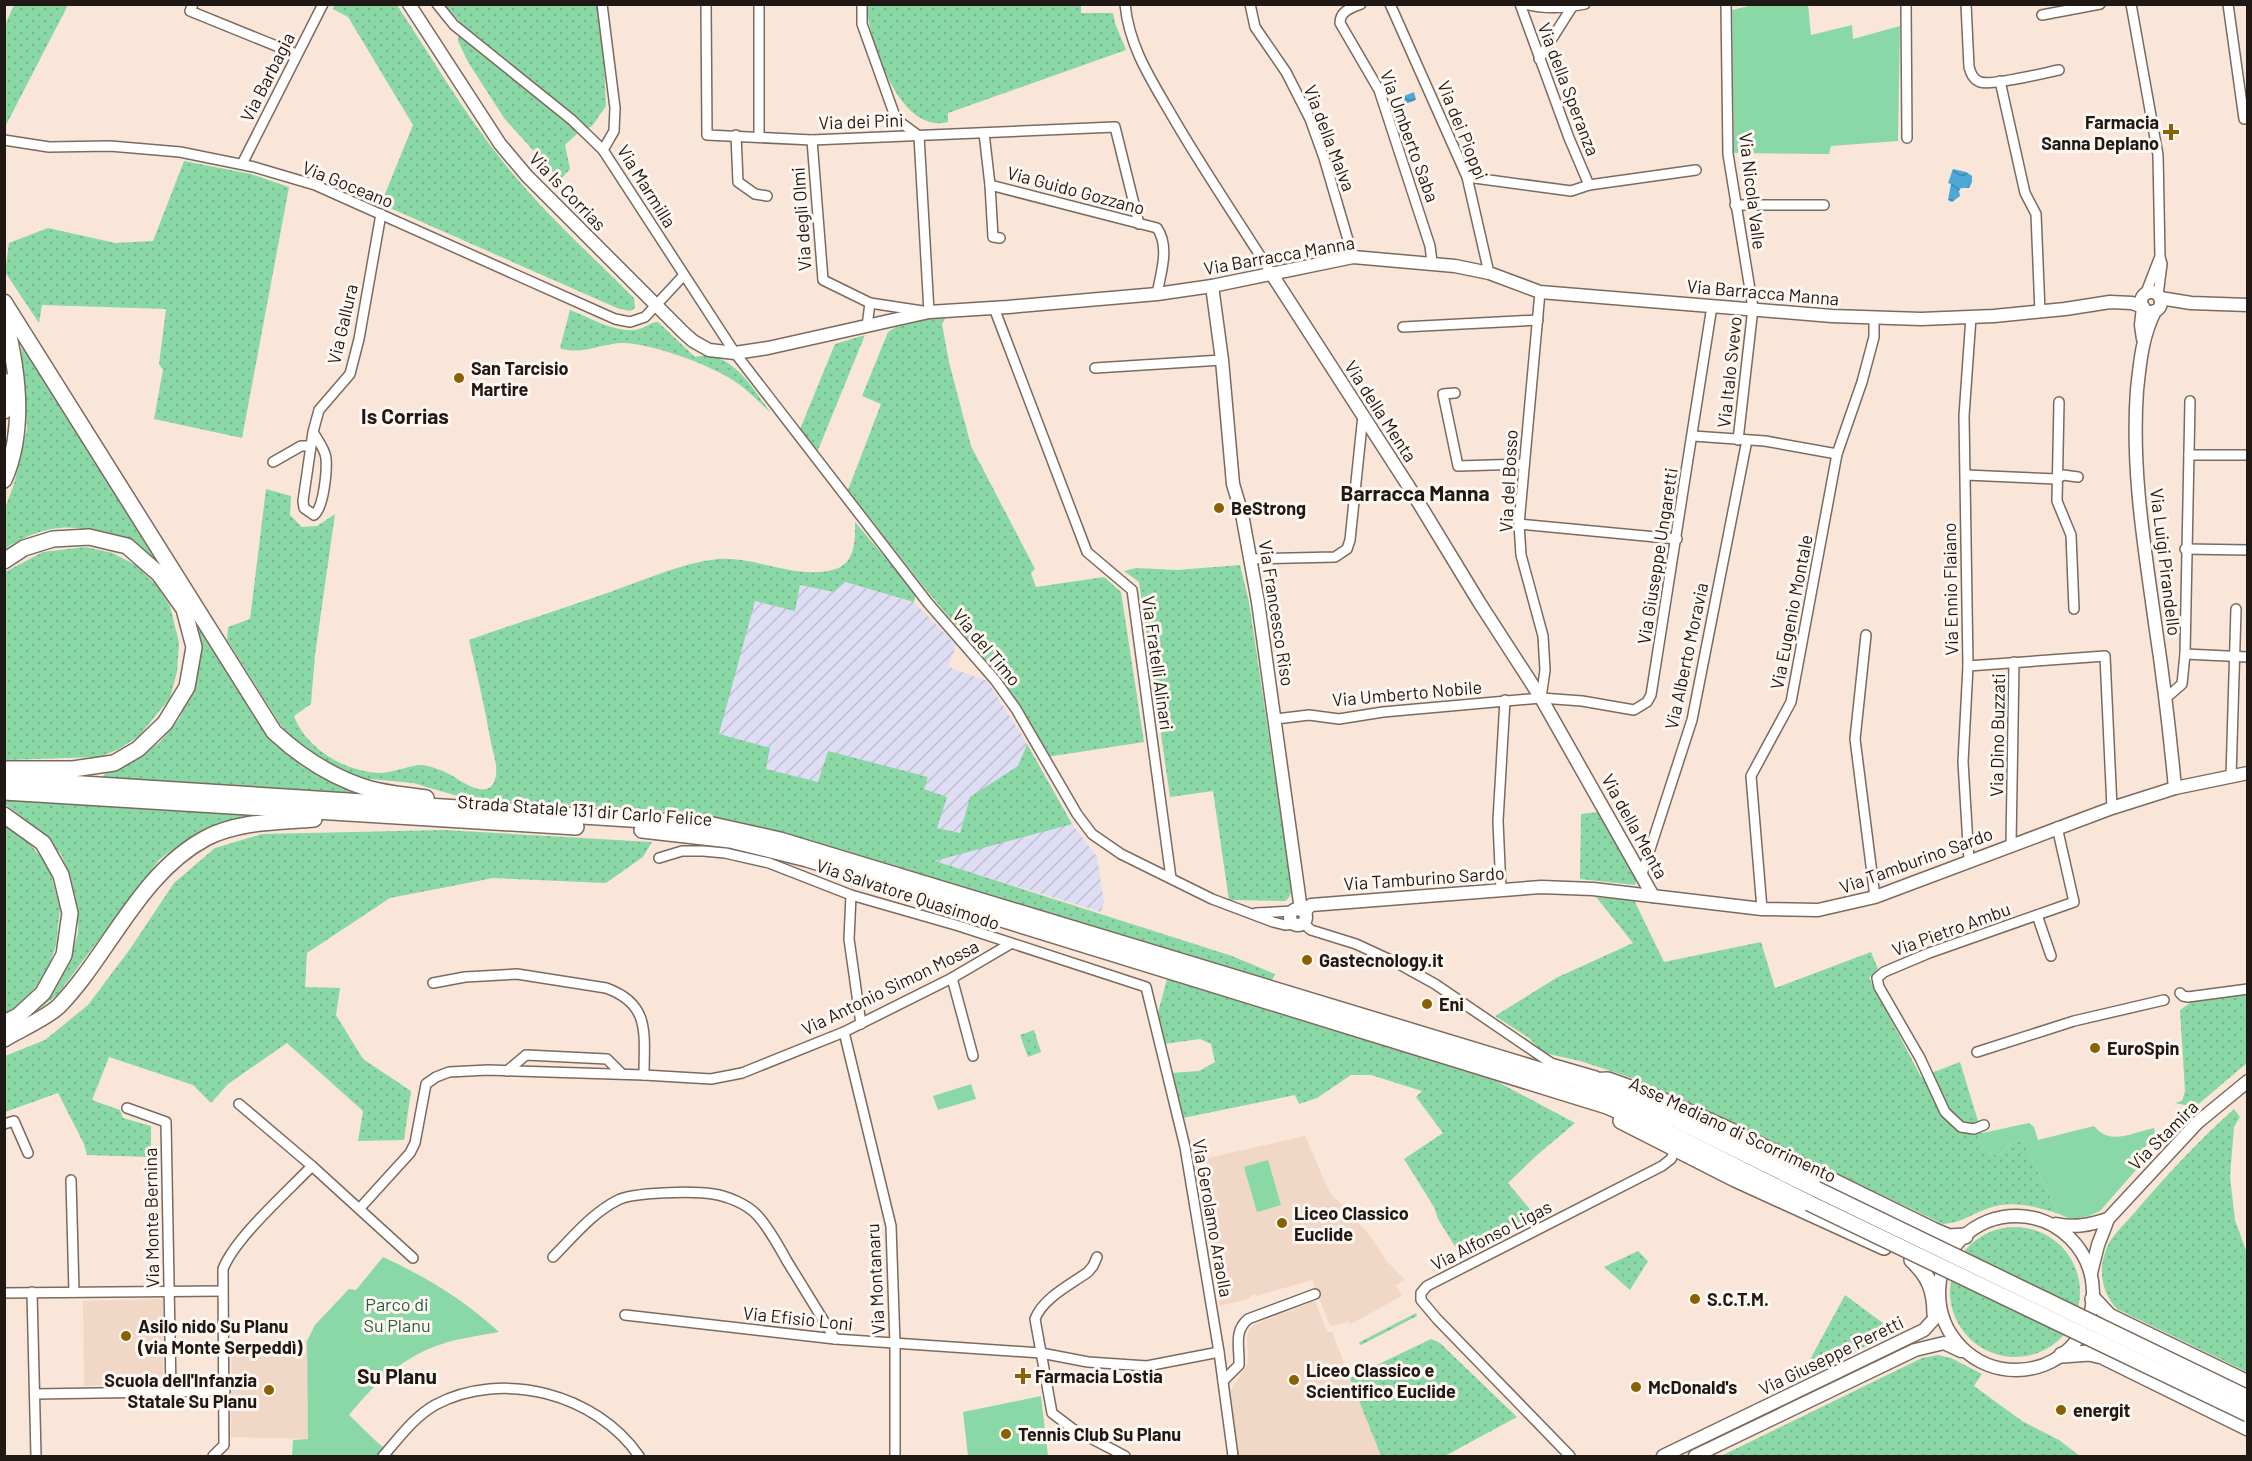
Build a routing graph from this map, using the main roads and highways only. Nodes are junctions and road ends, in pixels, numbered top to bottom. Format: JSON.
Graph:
{"nodes":[{"id":1,"x":4,"y":302,"type":"edge"},
{"id":2,"x":4,"y":316,"type":"edge"},
{"id":3,"x":4,"y":381,"type":"edge"},
{"id":4,"x":4,"y":411,"type":"edge"},
{"id":5,"x":4,"y":480,"type":"edge"},
{"id":6,"x":4,"y":561,"type":"edge"},
{"id":7,"x":4,"y":769,"type":"edge"},
{"id":8,"x":4,"y":779,"type":"edge"},
{"id":9,"x":4,"y":792,"type":"edge"},
{"id":10,"x":450,"y":809,"type":"junction"},
{"id":11,"x":361,"y":814,"type":"junction"},
{"id":12,"x":4,"y":815,"type":"edge"},
{"id":13,"x":1144,"y":957,"type":"junction"},
{"id":14,"x":4,"y":1023,"type":"edge"},
{"id":15,"x":4,"y":1039,"type":"edge"},
{"id":16,"x":1576,"y":1081,"type":"junction"},
{"id":17,"x":1607,"y":1106,"type":"junction"},
{"id":18,"x":1813,"y":1196,"type":"junction"},
{"id":19,"x":1965,"y":1236,"type":"road end"},
{"id":20,"x":1912,"y":1260,"type":"junction"},
{"id":21,"x":1941,"y":1274,"type":"road end"},
{"id":22,"x":2093,"y":1299,"type":"road end"},
{"id":23,"x":1938,"y":1310,"type":"road end"},
{"id":24,"x":2167,"y":1345,"type":"junction"},
{"id":25,"x":2062,"y":1355,"type":"road end"},
{"id":26,"x":2148,"y":1377,"type":"junction"},
{"id":27,"x":2247,"y":1383,"type":"edge"},
{"id":28,"x":2247,"y":1398,"type":"edge"},
{"id":29,"x":2247,"y":1414,"type":"edge"},
{"id":30,"x":2247,"y":1428,"type":"edge"}],
"edges":[{"from":1,"to":10,"type":"highway"},
{"from":2,"to":5,"type":"highway"},
{"from":3,"to":4,"type":"highway"},
{"from":6,"to":7,"type":"highway"},
{"from":8,"to":10,"type":"highway","name":"Strada Statale 131 dir Carlo Felice"},
{"from":9,"to":11,"type":"highway","name":"Strada Statale 131 dir Carlo Felice"},
{"from":10,"to":13,"type":"highway","name":"Strada Statale 131 dir Carlo Felice"},
{"from":11,"to":13,"type":"highway","name":"Strada Statale 131 dir Carlo Felice"},
{"from":11,"to":15,"type":"highway"},
{"from":12,"to":14,"type":"highway"},
{"from":13,"to":16,"type":"highway","name":"Asse Mediano di Scorrimento"},
{"from":13,"to":17,"type":"highway","name":"Asse Mediano di Scorrimento"},
{"from":16,"to":18,"type":"highway","name":"Asse Mediano di Scorrimento"},
{"from":16,"to":19,"type":"highway"},
{"from":17,"to":18,"type":"highway","name":"Asse Mediano di Scorrimento"},
{"from":17,"to":20,"type":"highway"},
{"from":18,"to":28,"type":"highway","name":"Asse Mediano di Scorrimento","bridge":true},
{"from":18,"to":29,"type":"highway","name":"Asse Mediano di Scorrimento","bridge":true},
{"from":20,"to":21,"type":"highway"},
{"from":20,"to":23,"type":"highway"},
{"from":22,"to":24,"type":"highway"},
{"from":24,"to":26,"type":"highway"},
{"from":24,"to":27,"type":"highway"},
{"from":25,"to":26,"type":"highway"},
{"from":26,"to":30,"type":"highway"}]}
